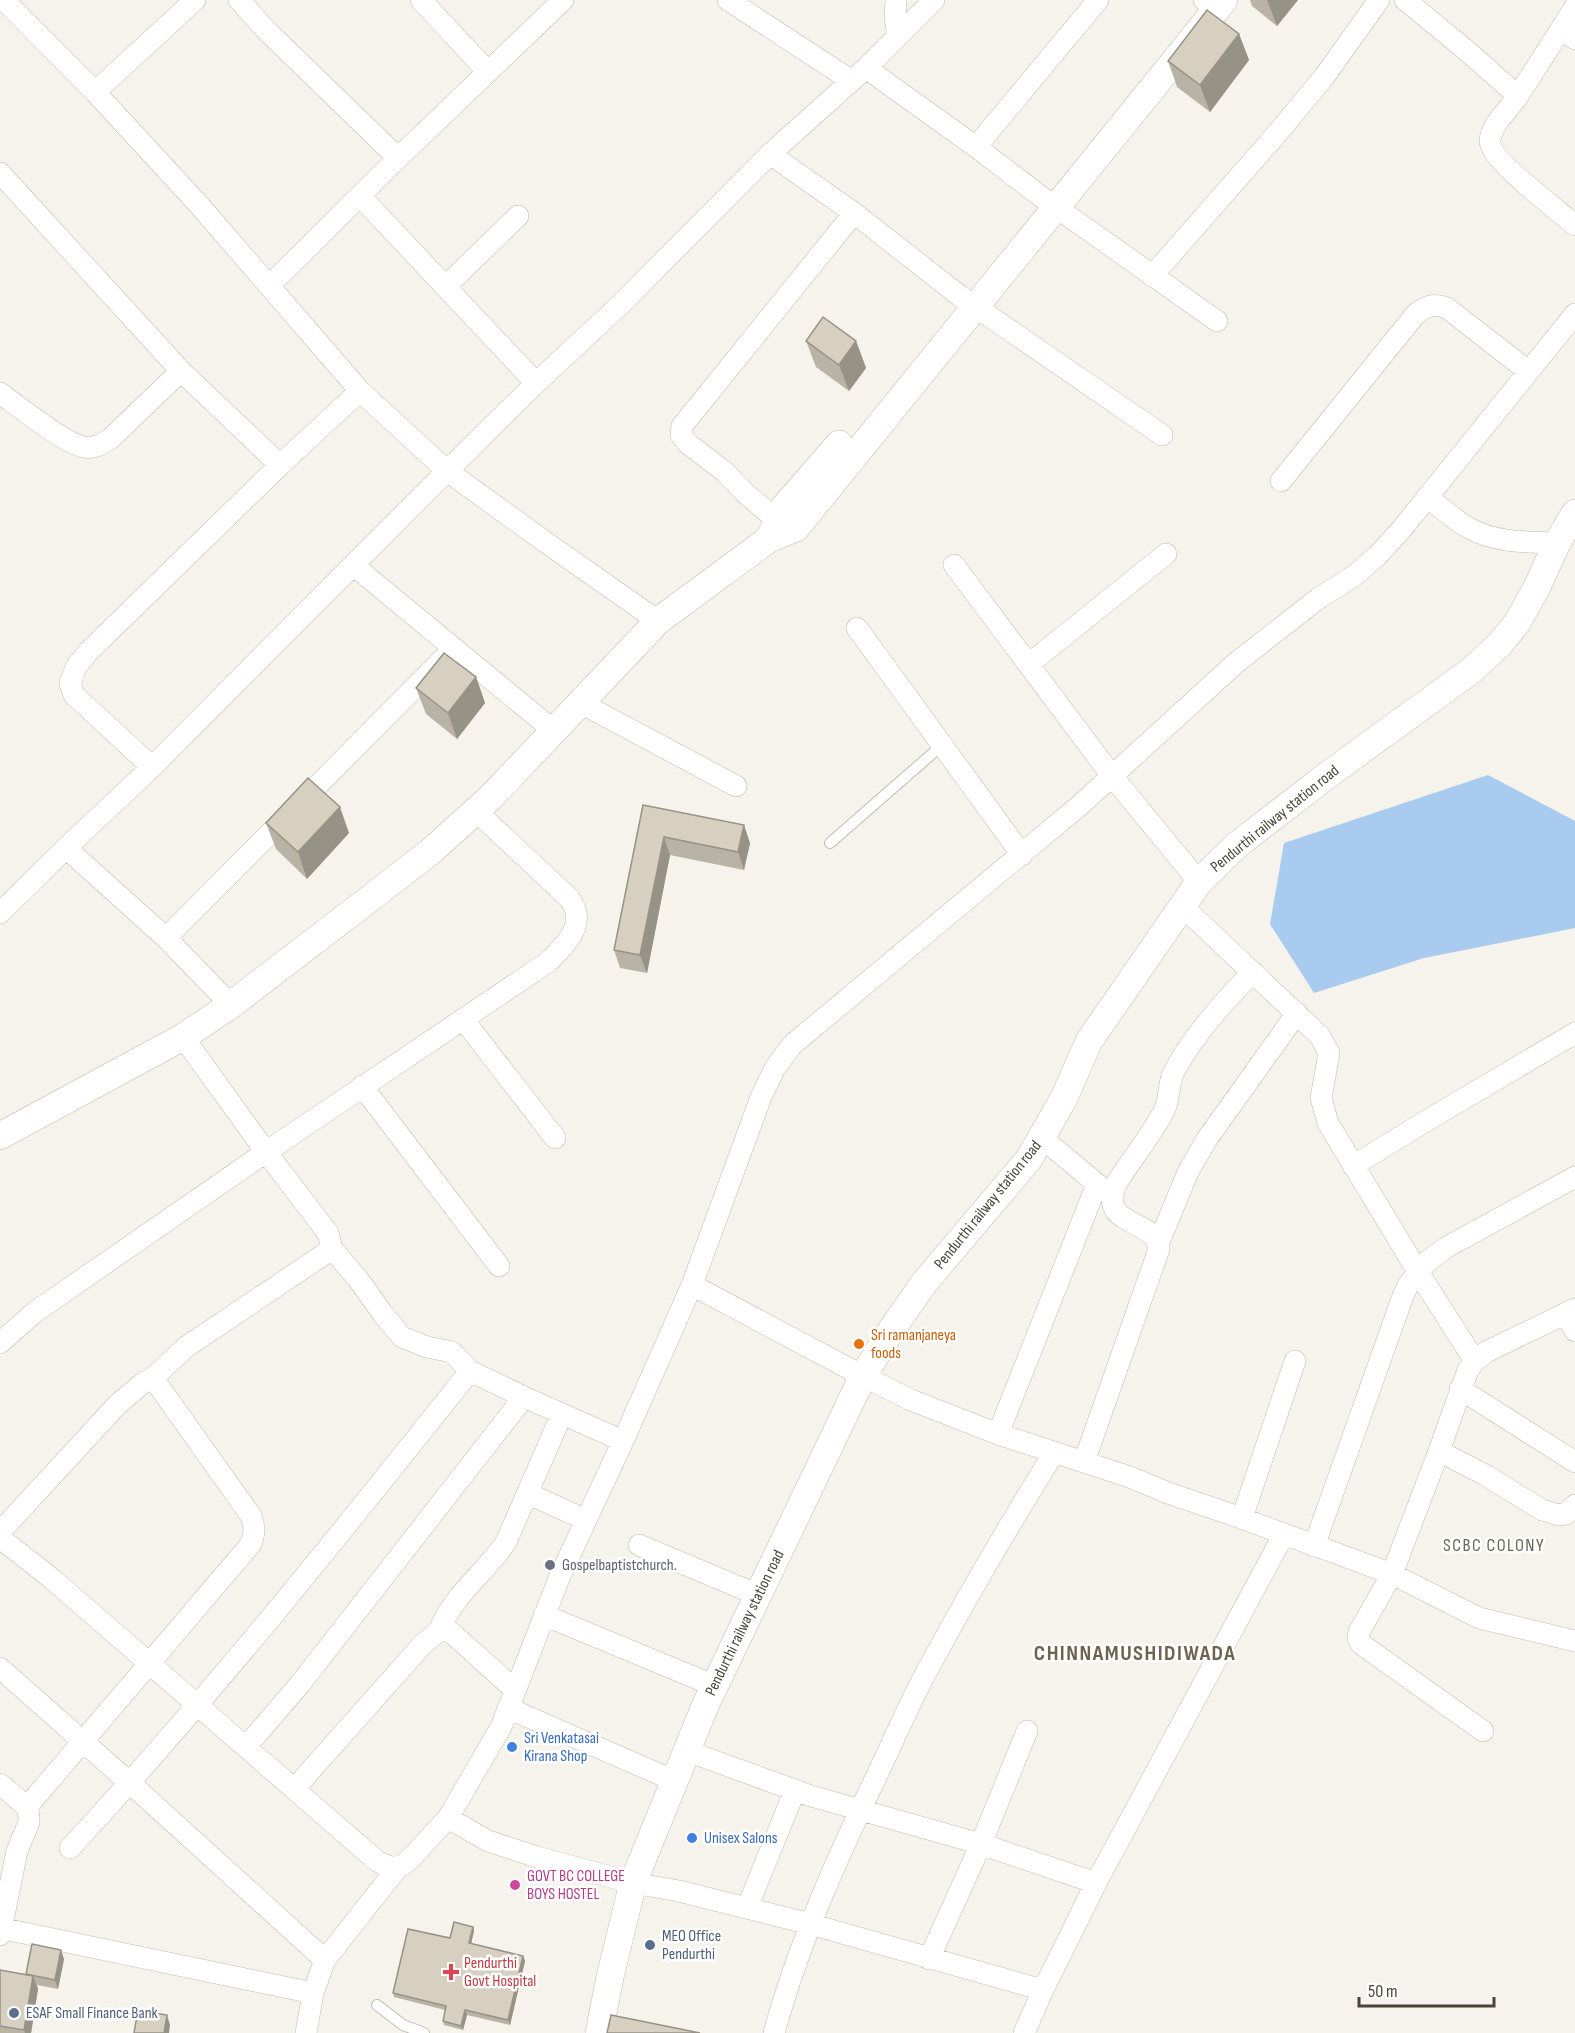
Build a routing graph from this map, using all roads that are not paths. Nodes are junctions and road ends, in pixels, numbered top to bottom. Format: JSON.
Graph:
{"nodes":[{"id":1,"x":4,"y":0,"type":"edge"},
{"id":2,"x":195,"y":0,"type":"edge"},
{"id":3,"x":239,"y":0,"type":"edge"},
{"id":4,"x":421,"y":0,"type":"edge"},
{"id":5,"x":563,"y":0,"type":"edge"},
{"id":6,"x":728,"y":0,"type":"edge"},
{"id":7,"x":896,"y":0,"type":"edge"},
{"id":8,"x":934,"y":0,"type":"edge"},
{"id":9,"x":1098,"y":0,"type":"edge"},
{"id":10,"x":1205,"y":0,"type":"edge"},
{"id":11,"x":1224,"y":0,"type":"edge"},
{"id":12,"x":1379,"y":0,"type":"edge"},
{"id":13,"x":1413,"y":2,"type":"edge"},
{"id":14,"x":1575,"y":7,"type":"edge"},
{"id":15,"x":1568,"y":34,"type":"edge"},
{"id":16,"x":898,"y":36,"type":"junction"},
{"id":17,"x":488,"y":72,"type":"junction"},
{"id":18,"x":859,"y":74,"type":"junction"},
{"id":19,"x":95,"y":92,"type":"junction"},
{"id":20,"x":1518,"y":96,"type":"junction"},
{"id":21,"x":976,"y":147,"type":"junction"},
{"id":22,"x":770,"y":154,"type":"junction"},
{"id":23,"x":398,"y":158,"type":"junction"},
{"id":24,"x":0,"y":173,"type":"edge"},
{"id":25,"x":360,"y":196,"type":"junction"},
{"id":26,"x":1049,"y":202,"type":"junction"},
{"id":27,"x":854,"y":213,"type":"junction"},
{"id":28,"x":518,"y":216,"type":"dead end"},
{"id":29,"x":1575,"y":225,"type":"edge"},
{"id":30,"x":1152,"y":276,"type":"junction"},
{"id":31,"x":269,"y":286,"type":"junction"},
{"id":32,"x":446,"y":286,"type":"junction"},
{"id":33,"x":967,"y":302,"type":"junction"},
{"id":34,"x":1575,"y":314,"type":"edge"},
{"id":35,"x":1217,"y":321,"type":"dead end"},
{"id":36,"x":181,"y":371,"type":"junction"},
{"id":37,"x":1528,"y":371,"type":"junction"},
{"id":38,"x":536,"y":383,"type":"junction"},
{"id":39,"x":360,"y":391,"type":"junction"},
{"id":40,"x":0,"y":393,"type":"edge"},
{"id":41,"x":1162,"y":435,"type":"dead end"},
{"id":42,"x":280,"y":465,"type":"junction"},
{"id":43,"x":447,"y":471,"type":"junction"},
{"id":44,"x":1281,"y":481,"type":"dead end"},
{"id":45,"x":1427,"y":497,"type":"junction"},
{"id":46,"x":1575,"y":513,"type":"edge"},
{"id":47,"x":773,"y":530,"type":"junction"},
{"id":48,"x":1557,"y":543,"type":"junction"},
{"id":49,"x":1166,"y":554,"type":"dead end"},
{"id":50,"x":954,"y":564,"type":"dead end"},
{"id":51,"x":352,"y":565,"type":"junction"},
{"id":52,"x":658,"y":621,"type":"junction"},
{"id":53,"x":857,"y":628,"type":"dead end"},
{"id":54,"x":454,"y":648,"type":"junction"},
{"id":55,"x":1029,"y":664,"type":"junction"},
{"id":56,"x":579,"y":702,"type":"junction"},
{"id":57,"x":553,"y":730,"type":"junction"},
{"id":58,"x":941,"y":746,"type":"junction"},
{"id":59,"x":152,"y":767,"type":"junction"},
{"id":60,"x":1112,"y":776,"type":"junction"},
{"id":61,"x":736,"y":786,"type":"dead end"},
{"id":62,"x":476,"y":811,"type":"junction"},
{"id":63,"x":830,"y":843,"type":"dead end"},
{"id":64,"x":66,"y":848,"type":"junction"},
{"id":65,"x":1022,"y":855,"type":"junction"},
{"id":66,"x":1199,"y":882,"type":"junction"},
{"id":67,"x":1182,"y":906,"type":"junction"},
{"id":68,"x":0,"y":913,"type":"edge"},
{"id":69,"x":166,"y":938,"type":"junction"},
{"id":70,"x":1253,"y":972,"type":"junction"},
{"id":71,"x":231,"y":1005,"type":"junction"},
{"id":72,"x":1297,"y":1013,"type":"junction"},
{"id":73,"x":462,"y":1019,"type":"junction"},
{"id":74,"x":1575,"y":1033,"type":"edge"},
{"id":75,"x":183,"y":1037,"type":"junction"},
{"id":76,"x":362,"y":1086,"type":"junction"},
{"id":77,"x":0,"y":1136,"type":"edge"},
{"id":78,"x":555,"y":1138,"type":"dead end"},
{"id":79,"x":1042,"y":1138,"type":"junction"},
{"id":80,"x":266,"y":1152,"type":"junction"},
{"id":81,"x":1353,"y":1166,"type":"junction"},
{"id":82,"x":1575,"y":1177,"type":"edge"},
{"id":83,"x":1104,"y":1190,"type":"junction"},
{"id":84,"x":1159,"y":1242,"type":"junction"},
{"id":85,"x":332,"y":1249,"type":"junction"},
{"id":86,"x":499,"y":1266,"type":"dead end"},
{"id":87,"x":1418,"y":1272,"type":"junction"},
{"id":88,"x":692,"y":1285,"type":"junction"},
{"id":89,"x":1572,"y":1317,"type":"edge"},
{"id":90,"x":0,"y":1343,"type":"edge"},
{"id":91,"x":1295,"y":1361,"type":"dead end"},
{"id":92,"x":1474,"y":1361,"type":"junction"},
{"id":93,"x":470,"y":1371,"type":"junction"},
{"id":94,"x":863,"y":1376,"type":"junction"},
{"id":95,"x":153,"y":1378,"type":"junction"},
{"id":96,"x":1460,"y":1389,"type":"junction"},
{"id":97,"x":524,"y":1397,"type":"junction"},
{"id":98,"x":562,"y":1414,"type":"junction"},
{"id":99,"x":998,"y":1434,"type":"junction"},
{"id":100,"x":623,"y":1440,"type":"junction"},
{"id":101,"x":1439,"y":1451,"type":"junction"},
{"id":102,"x":1054,"y":1453,"type":"junction"},
{"id":103,"x":1084,"y":1462,"type":"junction"},
{"id":104,"x":1575,"y":1462,"type":"edge"},
{"id":105,"x":527,"y":1493,"type":"junction"},
{"id":106,"x":1575,"y":1505,"type":"edge"},
{"id":107,"x":1242,"y":1518,"type":"junction"},
{"id":108,"x":586,"y":1520,"type":"junction"},
{"id":109,"x":0,"y":1532,"type":"edge"},
{"id":110,"x":1284,"y":1534,"type":"junction"},
{"id":111,"x":0,"y":1539,"type":"edge"},
{"id":112,"x":639,"y":1545,"type":"dead end"},
{"id":113,"x":1314,"y":1546,"type":"junction"},
{"id":114,"x":1392,"y":1574,"type":"junction"},
{"id":115,"x":759,"y":1595,"type":"junction"},
{"id":116,"x":544,"y":1616,"type":"junction"},
{"id":117,"x":439,"y":1631,"type":"junction"},
{"id":118,"x":1575,"y":1641,"type":"edge"},
{"id":119,"x":150,"y":1664,"type":"junction"},
{"id":120,"x":0,"y":1668,"type":"edge"},
{"id":121,"x":716,"y":1686,"type":"junction"},
{"id":122,"x":512,"y":1699,"type":"junction"},
{"id":123,"x":196,"y":1705,"type":"junction"},
{"id":124,"x":1027,"y":1731,"type":"dead end"},
{"id":125,"x":1483,"y":1731,"type":"dead end"},
{"id":126,"x":82,"y":1741,"type":"junction"},
{"id":127,"x":246,"y":1747,"type":"junction"},
{"id":128,"x":687,"y":1751,"type":"junction"},
{"id":129,"x":675,"y":1781,"type":"junction"},
{"id":130,"x":130,"y":1783,"type":"junction"},
{"id":131,"x":0,"y":1784,"type":"edge"},
{"id":132,"x":295,"y":1788,"type":"junction"},
{"id":133,"x":795,"y":1790,"type":"junction"},
{"id":134,"x":27,"y":1807,"type":"junction"},
{"id":135,"x":861,"y":1809,"type":"junction"},
{"id":136,"x":448,"y":1818,"type":"junction"},
{"id":137,"x":981,"y":1844,"type":"junction"},
{"id":138,"x":70,"y":1848,"type":"dead end"},
{"id":139,"x":398,"y":1867,"type":"junction"},
{"id":140,"x":633,"y":1883,"type":"junction"},
{"id":141,"x":1096,"y":1883,"type":"junction"},
{"id":142,"x":747,"y":1908,"type":"junction"},
{"id":143,"x":810,"y":1924,"type":"junction"},
{"id":144,"x":0,"y":1931,"type":"edge"},
{"id":145,"x":929,"y":1959,"type":"junction"},
{"id":146,"x":325,"y":1960,"type":"junction"},
{"id":147,"x":1043,"y":1990,"type":"junction"},
{"id":148,"x":313,"y":1993,"type":"junction"},
{"id":149,"x":377,"y":2005,"type":"dead end"},
{"id":150,"x":306,"y":2033,"type":"edge"},
{"id":151,"x":424,"y":2033,"type":"edge"},
{"id":152,"x":599,"y":2033,"type":"edge"},
{"id":153,"x":774,"y":2033,"type":"edge"},
{"id":154,"x":1024,"y":2033,"type":"edge"}],
"edges":[{"from":1,"to":19,"type":"street"},
{"from":2,"to":19,"type":"street"},
{"from":3,"to":23,"type":"street"},
{"from":4,"to":17,"type":"street"},
{"from":5,"to":17,"type":"street"},
{"from":6,"to":18,"type":"street"},
{"from":7,"to":16,"type":"street"},
{"from":8,"to":16,"type":"street"},
{"from":9,"to":21,"type":"street"},
{"from":10,"to":26,"type":"street"},
{"from":11,"to":26,"type":"street"},
{"from":12,"to":30,"type":"street"},
{"from":13,"to":20,"type":"street"},
{"from":14,"to":15,"type":"street"},
{"from":15,"to":20,"type":"street"},
{"from":16,"to":18,"type":"street"},
{"from":17,"to":23,"type":"street"},
{"from":18,"to":21,"type":"street"},
{"from":18,"to":22,"type":"street"},
{"from":19,"to":31,"type":"street"},
{"from":20,"to":29,"type":"street"},
{"from":21,"to":26,"type":"street"},
{"from":22,"to":27,"type":"street"},
{"from":22,"to":38,"type":"street"},
{"from":23,"to":25,"type":"street"},
{"from":24,"to":36,"type":"street"},
{"from":25,"to":31,"type":"street"},
{"from":25,"to":32,"type":"street"},
{"from":26,"to":30,"type":"street"},
{"from":26,"to":33,"type":"street"},
{"from":27,"to":33,"type":"street"},
{"from":27,"to":47,"type":"street"},
{"from":28,"to":32,"type":"street"},
{"from":30,"to":35,"type":"street"},
{"from":31,"to":39,"type":"street"},
{"from":32,"to":38,"type":"street"},
{"from":33,"to":41,"type":"street"},
{"from":33,"to":47,"type":"street"},
{"from":34,"to":37,"type":"street"},
{"from":36,"to":40,"type":"street"},
{"from":36,"to":42,"type":"street"},
{"from":37,"to":44,"type":"street"},
{"from":37,"to":45,"type":"street"},
{"from":38,"to":43,"type":"street"},
{"from":39,"to":42,"type":"street"},
{"from":39,"to":43,"type":"street"},
{"from":42,"to":59,"type":"street"},
{"from":43,"to":51,"type":"street"},
{"from":43,"to":52,"type":"street"},
{"from":45,"to":48,"type":"street"},
{"from":45,"to":60,"type":"street"},
{"from":46,"to":48,"type":"street","name":"Pendurthi railway station road"},
{"from":47,"to":52,"type":"street"},
{"from":48,"to":66,"type":"street","name":"Pendurthi railway station road"},
{"from":49,"to":55,"type":"street"},
{"from":50,"to":55,"type":"street"},
{"from":51,"to":54,"type":"street"},
{"from":51,"to":59,"type":"street"},
{"from":52,"to":56,"type":"street"},
{"from":53,"to":58,"type":"street"},
{"from":54,"to":57,"type":"street"},
{"from":54,"to":69,"type":"street"},
{"from":55,"to":60,"type":"street"},
{"from":56,"to":57,"type":"street"},
{"from":56,"to":61,"type":"street"},
{"from":57,"to":62,"type":"street"},
{"from":58,"to":63,"type":"lane"},
{"from":58,"to":65,"type":"street"},
{"from":59,"to":64,"type":"street"},
{"from":60,"to":65,"type":"street"},
{"from":60,"to":66,"type":"street"},
{"from":62,"to":71,"type":"street"},
{"from":62,"to":73,"type":"street"},
{"from":64,"to":68,"type":"street"},
{"from":64,"to":69,"type":"street"},
{"from":65,"to":88,"type":"street"},
{"from":66,"to":67,"type":"street","name":"Pendurthi railway station road"},
{"from":67,"to":70,"type":"street"},
{"from":67,"to":79,"type":"street","name":"Pendurthi railway station road"},
{"from":69,"to":71,"type":"street"},
{"from":70,"to":72,"type":"street"},
{"from":70,"to":83,"type":"street"},
{"from":71,"to":75,"type":"street"},
{"from":72,"to":81,"type":"street"},
{"from":72,"to":84,"type":"street"},
{"from":73,"to":76,"type":"street"},
{"from":73,"to":78,"type":"street"},
{"from":74,"to":81,"type":"street"},
{"from":75,"to":77,"type":"street"},
{"from":75,"to":80,"type":"street"},
{"from":76,"to":80,"type":"street"},
{"from":76,"to":86,"type":"street"},
{"from":79,"to":83,"type":"street"},
{"from":79,"to":94,"type":"street","name":"Pendurthi railway station road"},
{"from":80,"to":85,"type":"street"},
{"from":80,"to":90,"type":"street"},
{"from":81,"to":87,"type":"street"},
{"from":82,"to":87,"type":"street"},
{"from":83,"to":84,"type":"street"},
{"from":83,"to":99,"type":"street"},
{"from":84,"to":103,"type":"street"},
{"from":85,"to":93,"type":"street"},
{"from":85,"to":95,"type":"street"},
{"from":87,"to":92,"type":"street"},
{"from":87,"to":113,"type":"street"},
{"from":88,"to":94,"type":"street"},
{"from":88,"to":100,"type":"street"},
{"from":89,"to":92,"type":"street"},
{"from":91,"to":107,"type":"street"},
{"from":92,"to":96,"type":"street"},
{"from":93,"to":97,"type":"street"},
{"from":93,"to":123,"type":"street"},
{"from":94,"to":99,"type":"street"},
{"from":94,"to":115,"type":"street","name":"Pendurthi railway station road"},
{"from":95,"to":109,"type":"street"},
{"from":95,"to":119,"type":"street"},
{"from":96,"to":101,"type":"street"},
{"from":96,"to":104,"type":"street"},
{"from":97,"to":98,"type":"street"},
{"from":97,"to":127,"type":"street"},
{"from":98,"to":100,"type":"street"},
{"from":98,"to":105,"type":"street"},
{"from":99,"to":102,"type":"street"},
{"from":100,"to":108,"type":"street"},
{"from":101,"to":106,"type":"street"},
{"from":101,"to":114,"type":"street"},
{"from":102,"to":103,"type":"street"},
{"from":102,"to":135,"type":"street"},
{"from":103,"to":107,"type":"street"},
{"from":105,"to":108,"type":"street"},
{"from":105,"to":117,"type":"street"},
{"from":107,"to":110,"type":"street"},
{"from":108,"to":116,"type":"street"},
{"from":110,"to":113,"type":"street"},
{"from":110,"to":141,"type":"street"},
{"from":111,"to":119,"type":"street"},
{"from":112,"to":115,"type":"street"},
{"from":113,"to":114,"type":"street"},
{"from":114,"to":118,"type":"street"},
{"from":114,"to":125,"type":"street"},
{"from":115,"to":121,"type":"street","name":"Pendurthi railway station road"},
{"from":116,"to":121,"type":"street"},
{"from":116,"to":122,"type":"street"},
{"from":117,"to":122,"type":"street"},
{"from":117,"to":132,"type":"street"},
{"from":119,"to":123,"type":"street"},
{"from":119,"to":126,"type":"street"},
{"from":120,"to":126,"type":"street"},
{"from":121,"to":128,"type":"street","name":"Pendurthi railway station road"},
{"from":122,"to":129,"type":"street"},
{"from":122,"to":136,"type":"street"},
{"from":123,"to":127,"type":"street"},
{"from":123,"to":130,"type":"street"},
{"from":124,"to":137,"type":"street"},
{"from":126,"to":130,"type":"street"},
{"from":126,"to":134,"type":"street"},
{"from":127,"to":132,"type":"street"},
{"from":128,"to":129,"type":"street","name":"Pendurthi railway station road"},
{"from":128,"to":133,"type":"street"},
{"from":129,"to":140,"type":"street","name":"Pendurthi railway station road"},
{"from":130,"to":138,"type":"street"},
{"from":130,"to":146,"type":"street"},
{"from":131,"to":134,"type":"street"},
{"from":132,"to":139,"type":"street"},
{"from":133,"to":135,"type":"street"},
{"from":133,"to":142,"type":"street"},
{"from":134,"to":144,"type":"street"},
{"from":135,"to":137,"type":"street"},
{"from":135,"to":143,"type":"street"},
{"from":136,"to":139,"type":"street"},
{"from":136,"to":140,"type":"street"},
{"from":137,"to":141,"type":"street"},
{"from":137,"to":145,"type":"street"},
{"from":139,"to":146,"type":"street"},
{"from":140,"to":142,"type":"street"},
{"from":140,"to":152,"type":"street","name":"Pendurthi railway station road"},
{"from":141,"to":147,"type":"street"},
{"from":142,"to":143,"type":"street"},
{"from":143,"to":145,"type":"street"},
{"from":143,"to":153,"type":"street"},
{"from":144,"to":148,"type":"street"},
{"from":145,"to":147,"type":"street"},
{"from":146,"to":148,"type":"street"},
{"from":147,"to":154,"type":"street"},
{"from":148,"to":150,"type":"street"},
{"from":149,"to":151,"type":"lane"}]}
